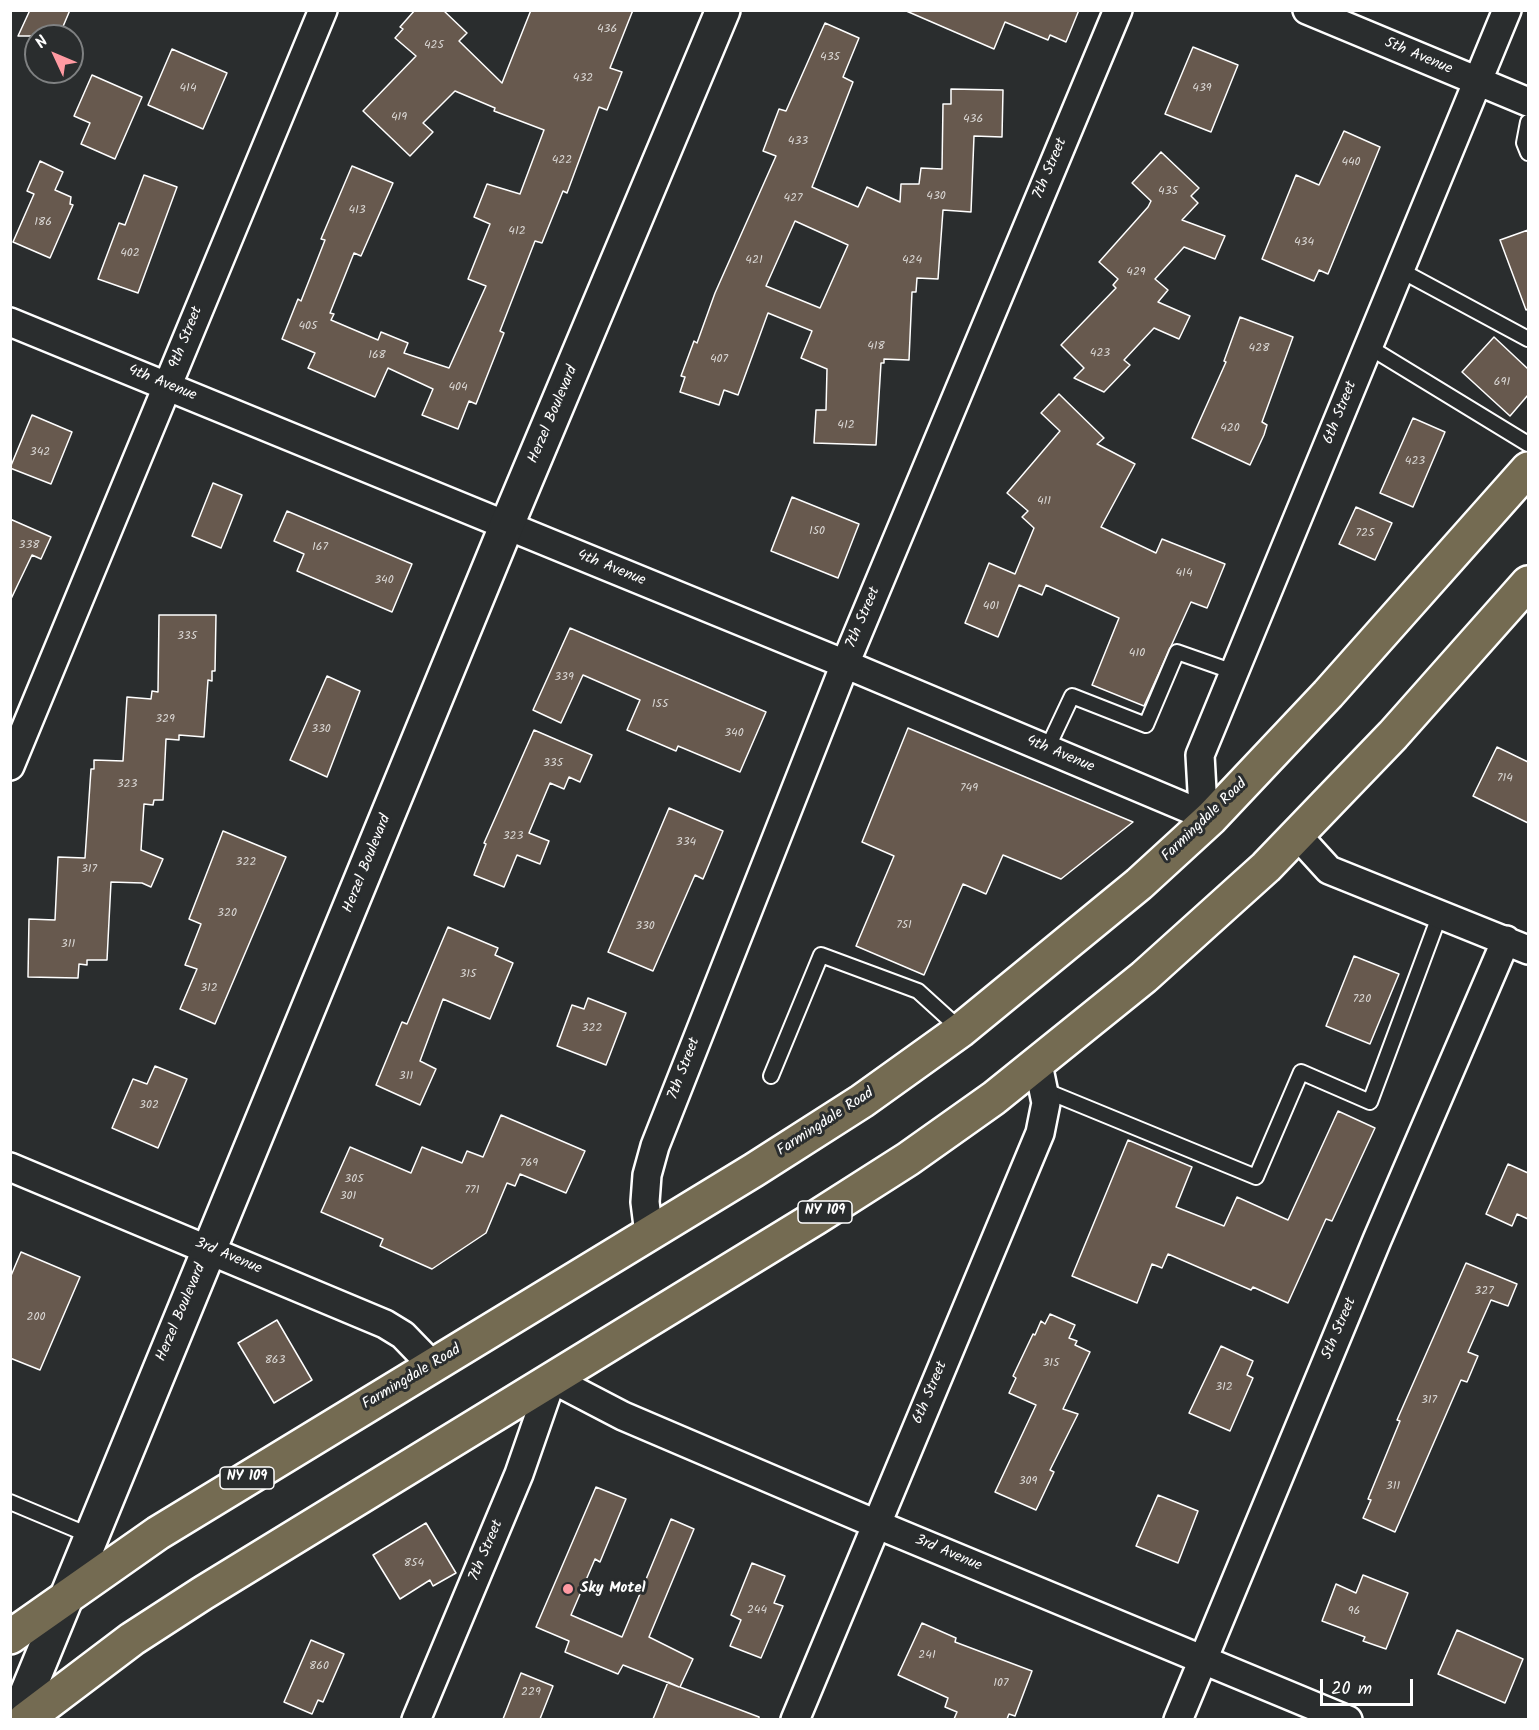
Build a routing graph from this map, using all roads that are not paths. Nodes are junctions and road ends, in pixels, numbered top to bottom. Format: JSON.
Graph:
{"nodes":[{"id":1,"x":323,"y":10,"type":"edge"},
{"id":2,"x":723,"y":10,"type":"edge"},
{"id":3,"x":1118,"y":10,"type":"edge"},
{"id":4,"x":1307,"y":10,"type":"edge"},
{"id":5,"x":1507,"y":10,"type":"edge"},
{"id":6,"x":1478,"y":82,"type":"junction"},
{"id":7,"x":1528,"y":102,"type":"edge"},
{"id":8,"x":1528,"y":122,"type":"edge"},
{"id":9,"x":1527,"y":147,"type":"edge"},
{"id":10,"x":1400,"y":270,"type":"junction"},
{"id":11,"x":10,"y":322,"type":"edge"},
{"id":12,"x":1528,"y":339,"type":"edge"},
{"id":13,"x":1369,"y":346,"type":"junction"},
{"id":14,"x":167,"y":387,"type":"junction"},
{"id":15,"x":1528,"y":444,"type":"edge"},
{"id":16,"x":1528,"y":469,"type":"edge"},
{"id":17,"x":506,"y":527,"type":"junction"},
{"id":18,"x":1528,"y":584,"type":"edge"},
{"id":19,"x":845,"y":664,"type":"junction"},
{"id":20,"x":1234,"y":672,"type":"junction"},
{"id":21,"x":1047,"y":749,"type":"junction"},
{"id":22,"x":10,"y":766,"type":"edge"},
{"id":23,"x":1211,"y":818,"type":"junction"},
{"id":24,"x":1298,"y":836,"type":"junction"},
{"id":25,"x":1440,"y":914,"type":"junction"},
{"id":26,"x":1517,"y":945,"type":"edge"},
{"id":27,"x":961,"y":1030,"type":"junction"},
{"id":28,"x":771,"y":1076,"type":"dead end"},
{"id":29,"x":1041,"y":1077,"type":"junction"},
{"id":30,"x":10,"y":1167,"type":"edge"},
{"id":31,"x":649,"y":1234,"type":"junction"},
{"id":32,"x":209,"y":1249,"type":"junction"},
{"id":33,"x":433,"y":1366,"type":"junction"},
{"id":34,"x":552,"y":1379,"type":"junction"},
{"id":35,"x":10,"y":1502,"type":"edge"},
{"id":36,"x":876,"y":1524,"type":"junction"},
{"id":37,"x":91,"y":1536,"type":"junction"},
{"id":38,"x":66,"y":1599,"type":"junction"},
{"id":39,"x":10,"y":1638,"type":"edge"},
{"id":40,"x":1202,"y":1660,"type":"junction"},
{"id":41,"x":16,"y":1719,"type":"edge"},
{"id":42,"x":25,"y":1719,"type":"edge"},
{"id":43,"x":416,"y":1719,"type":"edge"},
{"id":44,"x":795,"y":1719,"type":"edge"},
{"id":45,"x":1178,"y":1719,"type":"edge"},
{"id":46,"x":1348,"y":1719,"type":"edge"}],
"edges":[{"from":1,"to":14,"type":"street","name":"9th Street"},
{"from":2,"to":17,"type":"street","name":"Herzel Boulevard"},
{"from":3,"to":19,"type":"street","name":"7th Street"},
{"from":4,"to":6,"type":"street","name":"5th Avenue"},
{"from":5,"to":6,"type":"street","name":"6th Street"},
{"from":6,"to":7,"type":"street","name":"5th Avenue"},
{"from":6,"to":10,"type":"street","name":"6th Street"},
{"from":8,"to":9,"type":"lane"},
{"from":10,"to":12,"type":"lane"},
{"from":10,"to":13,"type":"street","name":"6th Street"},
{"from":11,"to":14,"type":"street","name":"4th Avenue"},
{"from":13,"to":15,"type":"lane"},
{"from":13,"to":20,"type":"street","name":"6th Street"},
{"from":14,"to":17,"type":"street","name":"4th Avenue"},
{"from":14,"to":22,"type":"street","name":"9th Street"},
{"from":16,"to":23,"type":"main road","name":"Farmingdale Road","number":"NY 109"},
{"from":17,"to":19,"type":"street","name":"4th Avenue"},
{"from":17,"to":32,"type":"street","name":"Herzel Boulevard"},
{"from":18,"to":24,"type":"main road","number":"NY 109"},
{"from":19,"to":21,"type":"street","name":"4th Avenue"},
{"from":19,"to":31,"type":"street","name":"7th Street"},
{"from":20,"to":21,"type":"lane"},
{"from":20,"to":23,"type":"street","name":"6th Street"},
{"from":21,"to":23,"type":"street","name":"4th Avenue"},
{"from":23,"to":27,"type":"main road","name":"Farmingdale Road","number":"NY 109"},
{"from":24,"to":25,"type":"street"},
{"from":24,"to":29,"type":"main road","number":"NY 109"},
{"from":25,"to":26,"type":"street"},
{"from":25,"to":29,"type":"lane"},
{"from":26,"to":40,"type":"street","name":"5th Street"},
{"from":27,"to":28,"type":"lane"},
{"from":27,"to":31,"type":"main road","name":"Farmingdale Road","number":"NY 109"},
{"from":29,"to":34,"type":"main road","number":"NY 109"},
{"from":29,"to":36,"type":"street","name":"6th Street"},
{"from":30,"to":32,"type":"street","name":"3rd Avenue"},
{"from":31,"to":33,"type":"main road","name":"Farmingdale Road","number":"NY 109"},
{"from":32,"to":33,"type":"street","name":"3rd Avenue"},
{"from":32,"to":37,"type":"street","name":"Herzel Boulevard"},
{"from":33,"to":38,"type":"main road","name":"Farmingdale Road","number":"NY 109"},
{"from":34,"to":36,"type":"street","name":"3rd Avenue"},
{"from":34,"to":42,"type":"main road","number":"NY 109"},
{"from":34,"to":43,"type":"street","name":"7th Street"},
{"from":35,"to":37,"type":"lane"},
{"from":36,"to":40,"type":"street","name":"3rd Avenue"},
{"from":36,"to":44,"type":"street","name":"6th Street"},
{"from":37,"to":38,"type":"street","name":"Herzel Boulevard"},
{"from":38,"to":39,"type":"main road","name":"Farmingdale Road","number":"NY 109"},
{"from":38,"to":41,"type":"street","name":"Herzel Boulevard"},
{"from":40,"to":45,"type":"street","name":"5th Street"},
{"from":40,"to":46,"type":"street","name":"3rd Avenue"}]}
